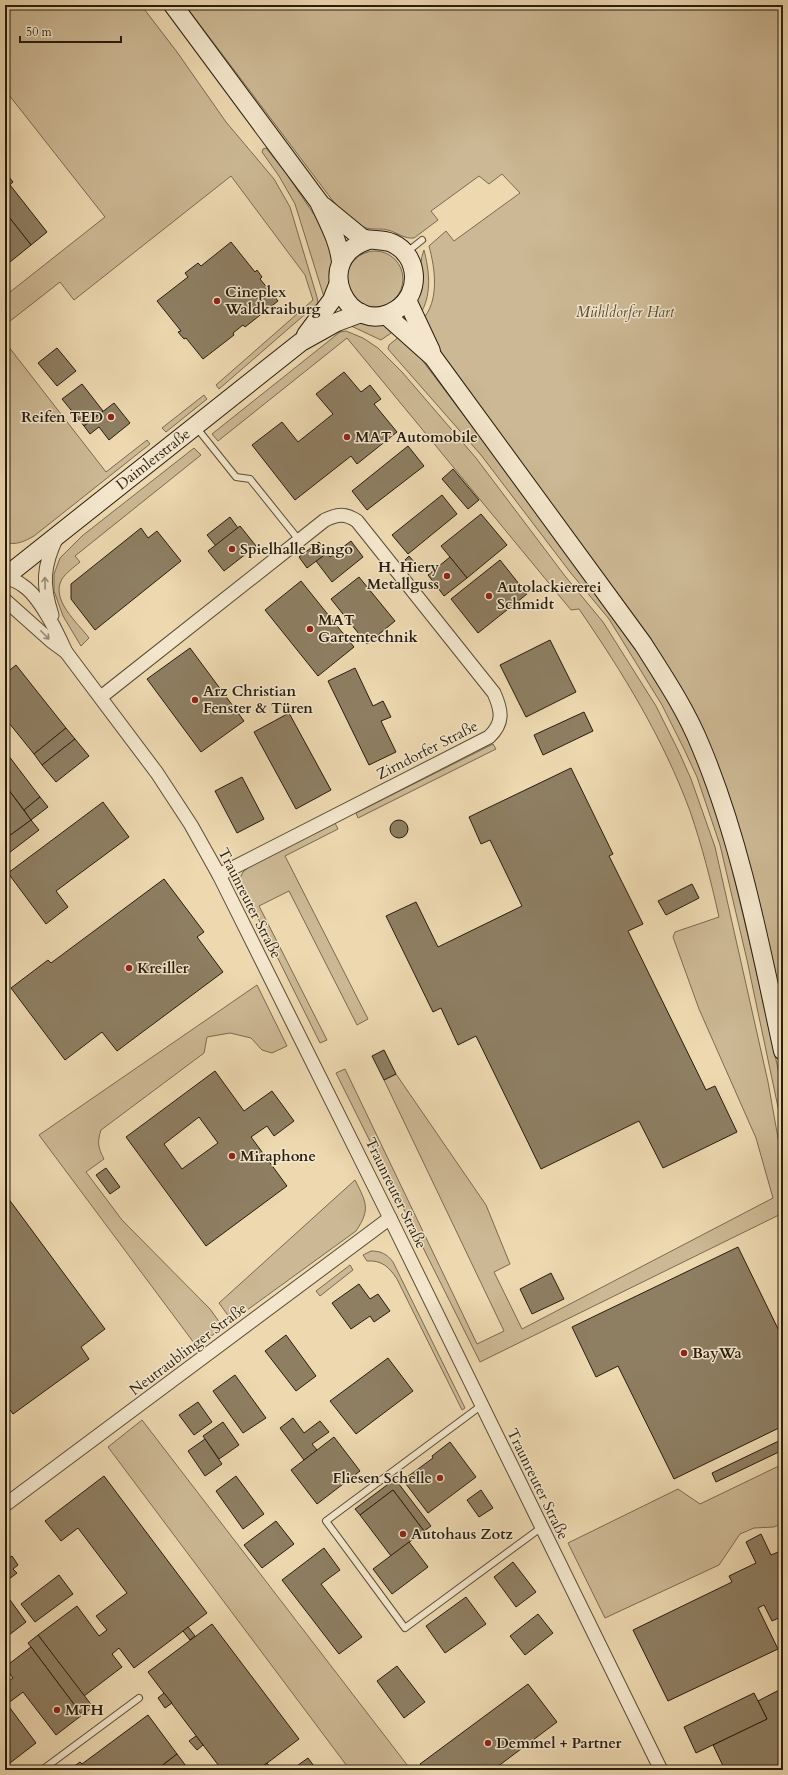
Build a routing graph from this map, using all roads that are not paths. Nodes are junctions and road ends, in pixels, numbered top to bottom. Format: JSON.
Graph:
{"nodes":[{"id":1,"x":173,"y":5,"type":"edge"},
{"id":2,"x":319,"y":202,"type":"junction"},
{"id":3,"x":369,"y":240,"type":"junction"},
{"id":4,"x":422,"y":240,"type":"dead end"},
{"id":5,"x":405,"y":253,"type":"junction"},
{"id":6,"x":341,"y":262,"type":"junction"},
{"id":7,"x":338,"y":285,"type":"junction"},
{"id":8,"x":407,"y":300,"type":"junction"},
{"id":9,"x":361,"y":313,"type":"junction"},
{"id":10,"x":386,"y":315,"type":"junction"},
{"id":11,"x":301,"y":342,"type":"junction"},
{"id":12,"x":433,"y":357,"type":"junction"},
{"id":13,"x":195,"y":426,"type":"junction"},
{"id":14,"x":58,"y":535,"type":"junction"},
{"id":15,"x":300,"y":540,"type":"junction"},
{"id":16,"x":5,"y":577,"type":"edge"},
{"id":17,"x":5,"y":600,"type":"edge"},
{"id":18,"x":58,"y":634,"type":"junction"},
{"id":19,"x":66,"y":652,"type":"junction"},
{"id":20,"x":101,"y":697,"type":"junction"},
{"id":21,"x":219,"y":875,"type":"junction"},
{"id":22,"x":783,"y":1051,"type":"edge"},
{"id":23,"x":390,"y":1218,"type":"junction"},
{"id":24,"x":482,"y":1404,"type":"junction"},
{"id":25,"x":5,"y":1505,"type":"edge"},
{"id":26,"x":542,"y":1527,"type":"junction"},
{"id":27,"x":139,"y":1698,"type":"dead end"},
{"id":28,"x":42,"y":1770,"type":"edge"},
{"id":29,"x":661,"y":1770,"type":"edge"}],
"edges":[{"from":1,"to":2,"type":"main road"},
{"from":2,"to":3,"type":"main road"},
{"from":2,"to":6,"type":"main road"},
{"from":3,"to":5,"type":"main road"},
{"from":3,"to":6,"type":"main road"},
{"from":4,"to":5,"type":"lane"},
{"from":5,"to":8,"type":"main road"},
{"from":6,"to":7,"type":"main road"},
{"from":7,"to":9,"type":"main road"},
{"from":7,"to":11,"type":"main road","name":"Daimlerstraße"},
{"from":8,"to":10,"type":"main road"},
{"from":8,"to":12,"type":"main road"},
{"from":9,"to":10,"type":"main road"},
{"from":9,"to":11,"type":"main road","name":"Daimlerstraße"},
{"from":10,"to":12,"type":"main road"},
{"from":11,"to":13,"type":"main road","name":"Daimlerstraße"},
{"from":12,"to":22,"type":"main road"},
{"from":13,"to":14,"type":"main road","name":"Daimlerstraße"},
{"from":13,"to":15,"type":"lane"},
{"from":14,"to":16,"type":"main road","name":"Daimlerstraße"},
{"from":18,"to":14,"type":"street","name":"Traunreuter Straße","one_way":true},
{"from":15,"to":20,"type":"street","name":"Zirndorfer Straße"},
{"from":15,"to":21,"type":"street","name":"Zirndorfer Straße"},
{"from":16,"to":18,"type":"street","name":"Traunreuter Straße"},
{"from":17,"to":19,"type":"street","name":"Traunreuter Straße","one_way":true},
{"from":18,"to":19,"type":"street","name":"Traunreuter Straße"},
{"from":19,"to":20,"type":"street","name":"Traunreuter Straße"},
{"from":20,"to":21,"type":"street","name":"Traunreuter Straße"},
{"from":21,"to":23,"type":"street","name":"Traunreuter Straße"},
{"from":23,"to":24,"type":"street","name":"Traunreuter Straße"},
{"from":23,"to":25,"type":"street","name":"Neutraublinger Straße"},
{"from":24,"to":26,"type":"street","name":"Traunreuter Straße"},
{"from":24,"to":26,"type":"lane"},
{"from":26,"to":29,"type":"street","name":"Traunreuter Straße"},
{"from":27,"to":28,"type":"lane"}]}
